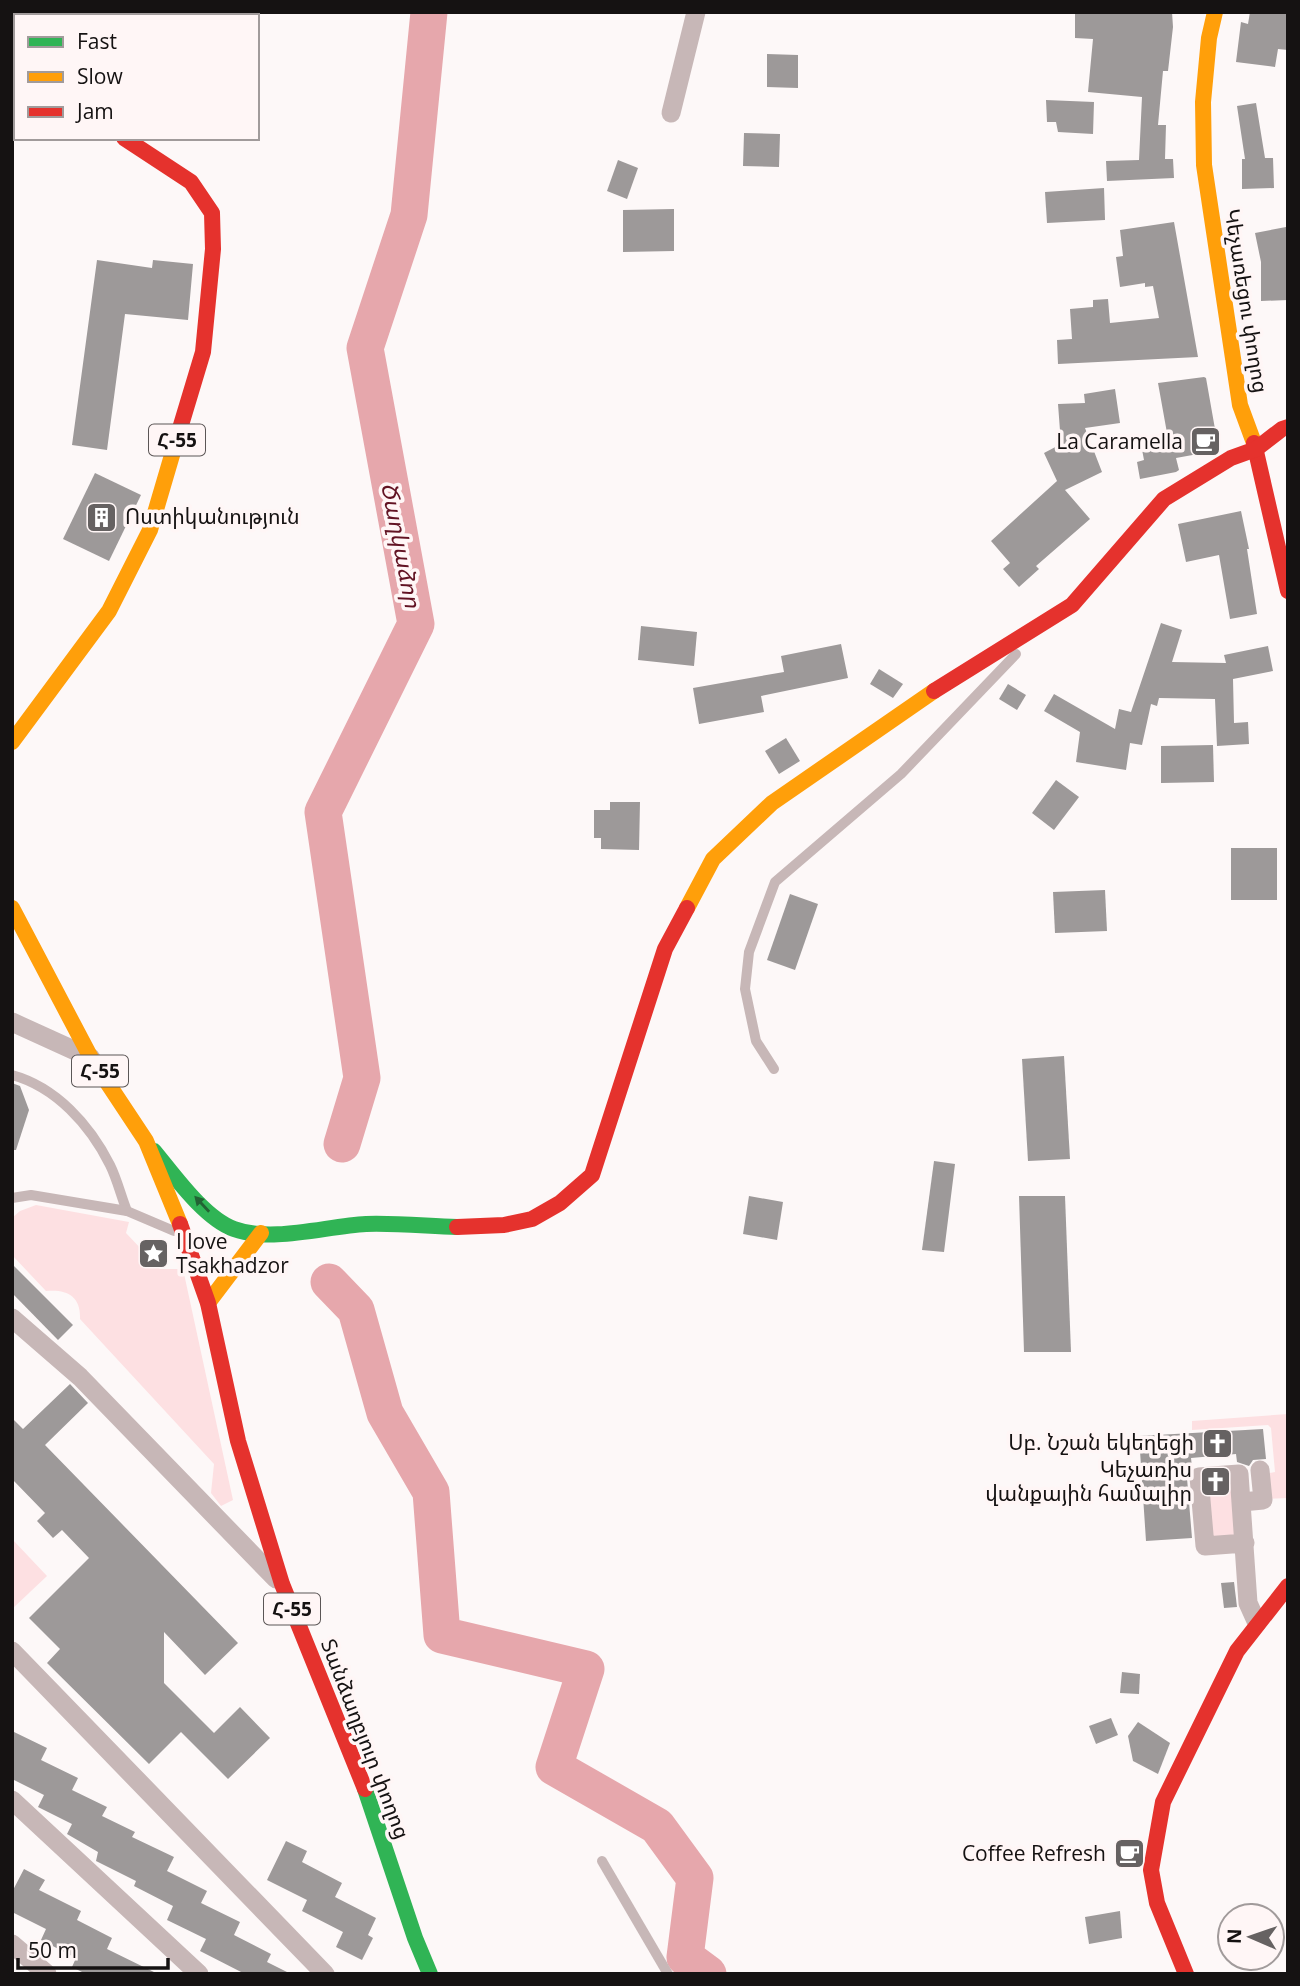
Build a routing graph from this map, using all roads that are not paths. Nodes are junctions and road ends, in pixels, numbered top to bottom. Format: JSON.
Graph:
{"nodes":[{"id":1,"x":696,"y":12,"type":"edge"},
{"id":2,"x":1215,"y":12,"type":"edge"},
{"id":3,"x":671,"y":113,"type":"dead end"},
{"id":4,"x":127,"y":140,"type":"edge"},
{"id":5,"x":1288,"y":427,"type":"edge"},
{"id":6,"x":1256,"y":449,"type":"junction"},
{"id":7,"x":1288,"y":591,"type":"edge"},
{"id":8,"x":1042,"y":625,"type":"junction"},
{"id":9,"x":12,"y":742,"type":"edge"},
{"id":10,"x":12,"y":908,"type":"edge"},
{"id":11,"x":12,"y":1022,"type":"edge"},
{"id":12,"x":91,"y":1058,"type":"junction"},
{"id":13,"x":774,"y":1069,"type":"dead end"},
{"id":14,"x":12,"y":1075,"type":"edge"},
{"id":15,"x":146,"y":1141,"type":"junction"},
{"id":16,"x":12,"y":1198,"type":"edge"},
{"id":17,"x":127,"y":1211,"type":"junction"},
{"id":18,"x":261,"y":1233,"type":"junction"},
{"id":19,"x":185,"y":1235,"type":"junction"},
{"id":20,"x":208,"y":1303,"type":"junction"},
{"id":21,"x":12,"y":1318,"type":"edge"},
{"id":22,"x":1260,"y":1470,"type":"dead end"},
{"id":23,"x":1242,"y":1502,"type":"junction"},
{"id":24,"x":1245,"y":1543,"type":"junction"},
{"id":25,"x":282,"y":1584,"type":"junction"},
{"id":26,"x":1288,"y":1586,"type":"edge"},
{"id":27,"x":1257,"y":1623,"type":"junction"},
{"id":28,"x":12,"y":1651,"type":"edge"},
{"id":29,"x":12,"y":1801,"type":"edge"},
{"id":30,"x":602,"y":1861,"type":"dead end"},
{"id":31,"x":12,"y":1944,"type":"edge"},
{"id":32,"x":1183,"y":1969,"type":"edge"},
{"id":33,"x":47,"y":1974,"type":"edge"},
{"id":34,"x":199,"y":1974,"type":"edge"},
{"id":35,"x":325,"y":1974,"type":"edge"},
{"id":36,"x":430,"y":1974,"type":"edge"},
{"id":37,"x":668,"y":1974,"type":"edge"}],
"edges":[{"from":1,"to":3,"type":"street"},
{"from":2,"to":6,"type":"main road","name":"Կեչառեցու փողոց"},
{"from":4,"to":9,"type":"main road","number":"Հ-55"},
{"from":5,"to":6,"type":"main road"},
{"from":6,"to":7,"type":"main road","name":"Կեչառեցու փողոց"},
{"from":6,"to":8,"type":"main road"},
{"from":8,"to":13,"type":"lane"},
{"from":8,"to":18,"type":"main road"},
{"from":10,"to":12,"type":"main road","number":"Հ-55"},
{"from":11,"to":12,"type":"street"},
{"from":12,"to":15,"type":"main road","number":"Հ-55"},
{"from":14,"to":17,"type":"lane"},
{"from":18,"to":15,"type":"main road","one_way":true},
{"from":15,"to":19,"type":"main road","number":"Հ-55"},
{"from":16,"to":17,"type":"lane"},
{"from":17,"to":19,"type":"lane"},
{"from":18,"to":20,"type":"main road"},
{"from":19,"to":20,"type":"main road","name":"Տանձաղբյուր փողոց","number":"Հ-55"},
{"from":20,"to":25,"type":"main road","name":"Տանձաղբյուր փողոց","number":"Հ-55"},
{"from":21,"to":25,"type":"street"},
{"from":22,"to":23,"type":"street"},
{"from":23,"to":24,"type":"street"},
{"from":23,"to":24,"type":"street"},
{"from":24,"to":27,"type":"street"},
{"from":25,"to":36,"type":"main road","name":"Տանձաղբյուր փողոց","number":"Հ-55"},
{"from":26,"to":27,"type":"main road"},
{"from":27,"to":32,"type":"main road"},
{"from":28,"to":35,"type":"street"},
{"from":29,"to":34,"type":"street"},
{"from":30,"to":37,"type":"lane"},
{"from":31,"to":33,"type":"street"}]}
